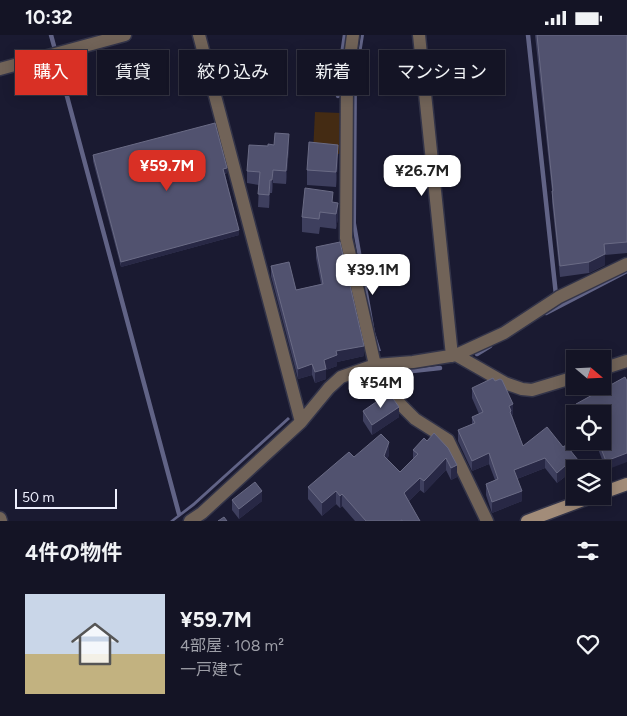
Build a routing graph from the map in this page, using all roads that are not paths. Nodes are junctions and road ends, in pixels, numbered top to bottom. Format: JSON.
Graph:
{"nodes":[{"id":1,"x":125,"y":35,"type":"edge"},
{"id":2,"x":199,"y":35,"type":"edge"},
{"id":3,"x":353,"y":35,"type":"edge"},
{"id":4,"x":419,"y":35,"type":"edge"},
{"id":5,"x":0,"y":69,"type":"edge"},
{"id":6,"x":627,"y":264,"type":"edge"},
{"id":7,"x":454,"y":356,"type":"junction"},
{"id":8,"x":627,"y":361,"type":"edge"},
{"id":9,"x":374,"y":365,"type":"junction"},
{"id":10,"x":611,"y":366,"type":"edge"},
{"id":11,"x":566,"y":380,"type":"edge"},
{"id":12,"x":301,"y":422,"type":"junction"},
{"id":13,"x":627,"y":484,"type":"edge"},
{"id":14,"x":611,"y":490,"type":"edge"},
{"id":15,"x":570,"y":505,"type":"edge"},
{"id":16,"x":190,"y":521,"type":"edge"},
{"id":17,"x":487,"y":521,"type":"edge"},
{"id":18,"x":527,"y":521,"type":"edge"}],
"edges":[{"from":1,"to":5,"type":"street"},
{"from":2,"to":12,"type":"street"},
{"from":3,"to":9,"type":"street"},
{"from":4,"to":7,"type":"street"},
{"from":6,"to":7,"type":"street"},
{"from":7,"to":9,"type":"street"},
{"from":7,"to":11,"type":"street"},
{"from":8,"to":10,"type":"street"},
{"from":9,"to":12,"type":"street"},
{"from":9,"to":17,"type":"street"},
{"from":12,"to":16,"type":"street"},
{"from":13,"to":14,"type":"street"},
{"from":15,"to":18,"type":"street"}]}
